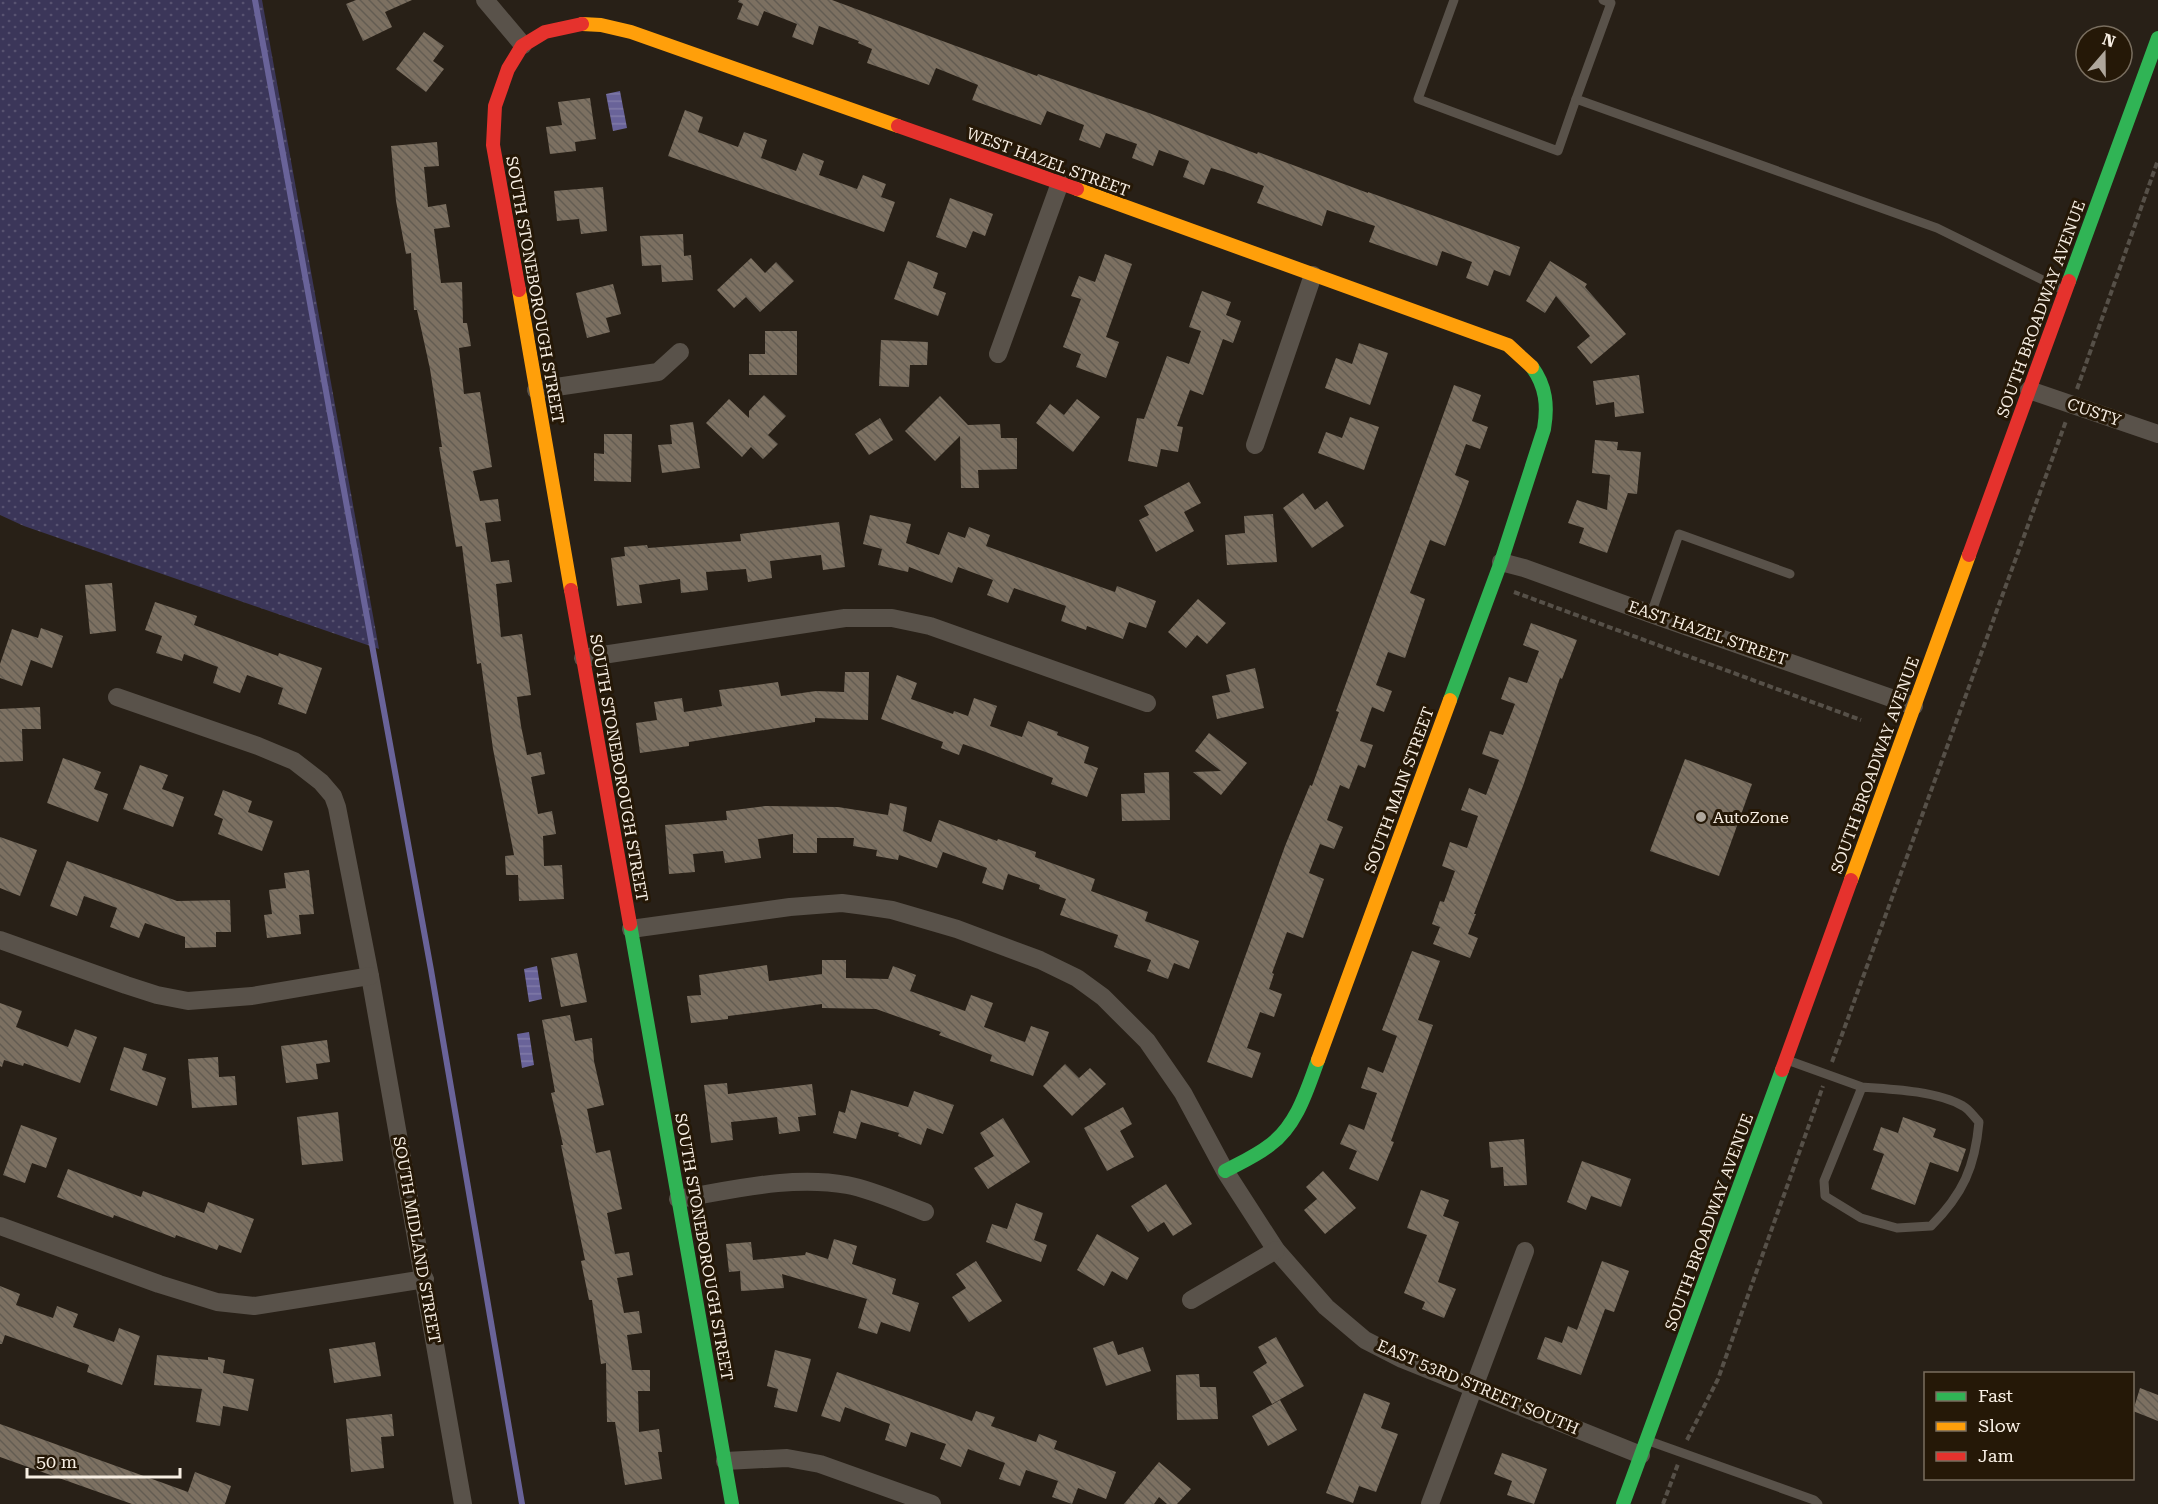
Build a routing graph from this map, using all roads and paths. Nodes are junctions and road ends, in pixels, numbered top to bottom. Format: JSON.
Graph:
{"nodes":[{"id":1,"x":485,"y":0,"type":"edge"},
{"id":2,"x":1454,"y":0,"type":"edge"},
{"id":3,"x":1603,"y":0,"type":"edge"},
{"id":4,"x":2158,"y":38,"type":"edge"},
{"id":5,"x":523,"y":45,"type":"junction"},
{"id":6,"x":1576,"y":99,"type":"junction"},
{"id":7,"x":2158,"y":160,"type":"edge"},
{"id":8,"x":1060,"y":183,"type":"junction"},
{"id":9,"x":1313,"y":275,"type":"junction"},
{"id":10,"x":2065,"y":291,"type":"junction"},
{"id":11,"x":680,"y":352,"type":"dead end"},
{"id":12,"x":998,"y":354,"type":"dead end"},
{"id":13,"x":1543,"y":385,"type":"joint"},
{"id":14,"x":536,"y":390,"type":"junction"},
{"id":15,"x":2029,"y":390,"type":"junction"},
{"id":16,"x":2072,"y":405,"type":"junction"},
{"id":17,"x":2158,"y":434,"type":"edge"},
{"id":18,"x":1255,"y":445,"type":"dead end"},
{"id":19,"x":1501,"y":562,"type":"junction"},
{"id":20,"x":1790,"y":574,"type":"dead end"},
{"id":21,"x":1514,"y":592,"type":"dead end"},
{"id":22,"x":1651,"y":614,"type":"junction"},
{"id":23,"x":583,"y":658,"type":"junction"},
{"id":24,"x":117,"y":697,"type":"dead end"},
{"id":25,"x":1147,"y":703,"type":"dead end"},
{"id":26,"x":1914,"y":706,"type":"junction"},
{"id":27,"x":1861,"y":720,"type":"dead end"},
{"id":28,"x":631,"y":929,"type":"junction"},
{"id":29,"x":0,"y":940,"type":"edge"},
{"id":30,"x":370,"y":976,"type":"junction"},
{"id":31,"x":1785,"y":1059,"type":"junction"},
{"id":32,"x":1827,"y":1075,"type":"junction"},
{"id":33,"x":1862,"y":1087,"type":"junction"},
{"id":34,"x":1225,"y":1171,"type":"junction"},
{"id":35,"x":678,"y":1198,"type":"junction"},
{"id":36,"x":925,"y":1212,"type":"dead end"},
{"id":37,"x":0,"y":1226,"type":"edge"},
{"id":38,"x":1275,"y":1251,"type":"junction"},
{"id":39,"x":1525,"y":1251,"type":"dead end"},
{"id":40,"x":425,"y":1279,"type":"junction"},
{"id":41,"x":1191,"y":1300,"type":"dead end"},
{"id":42,"x":1474,"y":1387,"type":"junction"},
{"id":43,"x":1644,"y":1447,"type":"junction"},
{"id":44,"x":1682,"y":1453,"type":"junction"},
{"id":45,"x":725,"y":1461,"type":"junction"},
{"id":46,"x":463,"y":1504,"type":"edge"},
{"id":47,"x":732,"y":1504,"type":"edge"},
{"id":48,"x":933,"y":1504,"type":"edge"},
{"id":49,"x":1430,"y":1504,"type":"edge"},
{"id":50,"x":1623,"y":1504,"type":"edge"},
{"id":51,"x":1663,"y":1504,"type":"edge"},
{"id":52,"x":1818,"y":1504,"type":"edge"}],
"edges":[{"from":1,"to":5,"type":"street"},
{"from":2,"to":6,"type":"lane"},
{"from":3,"to":6,"type":"lane"},
{"from":4,"to":10,"type":"street","name":"SOUTH BROADWAY AVENUE"},
{"from":5,"to":8,"type":"street","name":"WEST HAZEL STREET"},
{"from":5,"to":14,"type":"street","name":"SOUTH STONEBOROUGH STREET"},
{"from":6,"to":10,"type":"lane"},
{"from":7,"to":16,"type":"path"},
{"from":8,"to":9,"type":"street","name":"WEST HAZEL STREET"},
{"from":8,"to":12,"type":"street"},
{"from":9,"to":13,"type":"street","name":"WEST HAZEL STREET"},
{"from":9,"to":18,"type":"street"},
{"from":10,"to":15,"type":"street","name":"SOUTH BROADWAY AVENUE"},
{"from":11,"to":14,"type":"street"},
{"from":13,"to":19,"type":"street","name":"SOUTH MAIN STREET"},
{"from":14,"to":23,"type":"street","name":"SOUTH STONEBOROUGH STREET"},
{"from":15,"to":16,"type":"street","name":"CUSTY"},
{"from":15,"to":26,"type":"street","name":"SOUTH BROADWAY AVENUE"},
{"from":16,"to":17,"type":"street","name":"CUSTY"},
{"from":16,"to":32,"type":"path"},
{"from":19,"to":22,"type":"street","name":"EAST HAZEL STREET"},
{"from":19,"to":34,"type":"street","name":"SOUTH MAIN STREET"},
{"from":20,"to":22,"type":"lane"},
{"from":21,"to":27,"type":"path"},
{"from":22,"to":26,"type":"street","name":"EAST HAZEL STREET"},
{"from":23,"to":25,"type":"street"},
{"from":23,"to":28,"type":"street","name":"SOUTH STONEBOROUGH STREET"},
{"from":24,"to":30,"type":"street","name":"SOUTH MIDLAND STREET"},
{"from":26,"to":31,"type":"street","name":"SOUTH BROADWAY AVENUE"},
{"from":28,"to":34,"type":"street","name":"EAST 53RD STREET SOUTH"},
{"from":28,"to":35,"type":"street","name":"SOUTH STONEBOROUGH STREET"},
{"from":29,"to":30,"type":"street"},
{"from":30,"to":40,"type":"street","name":"SOUTH MIDLAND STREET"},
{"from":31,"to":32,"type":"lane"},
{"from":31,"to":43,"type":"street","name":"SOUTH BROADWAY AVENUE"},
{"from":32,"to":33,"type":"lane"},
{"from":32,"to":44,"type":"path"},
{"from":33,"to":33,"type":"lane"},
{"from":34,"to":38,"type":"street","name":"EAST 53RD STREET SOUTH"},
{"from":35,"to":36,"type":"street"},
{"from":35,"to":45,"type":"street","name":"SOUTH STONEBOROUGH STREET"},
{"from":37,"to":40,"type":"street"},
{"from":38,"to":41,"type":"street"},
{"from":38,"to":42,"type":"street","name":"EAST 53RD STREET SOUTH"},
{"from":39,"to":42,"type":"street"},
{"from":40,"to":46,"type":"street","name":"SOUTH MIDLAND STREET"},
{"from":42,"to":43,"type":"street","name":"EAST 53RD STREET SOUTH"},
{"from":42,"to":49,"type":"street"},
{"from":43,"to":44,"type":"lane"},
{"from":43,"to":50,"type":"street","name":"SOUTH BROADWAY AVENUE"},
{"from":44,"to":51,"type":"path"},
{"from":44,"to":52,"type":"lane"},
{"from":45,"to":47,"type":"street","name":"SOUTH STONEBOROUGH STREET"},
{"from":45,"to":48,"type":"street"}]}
